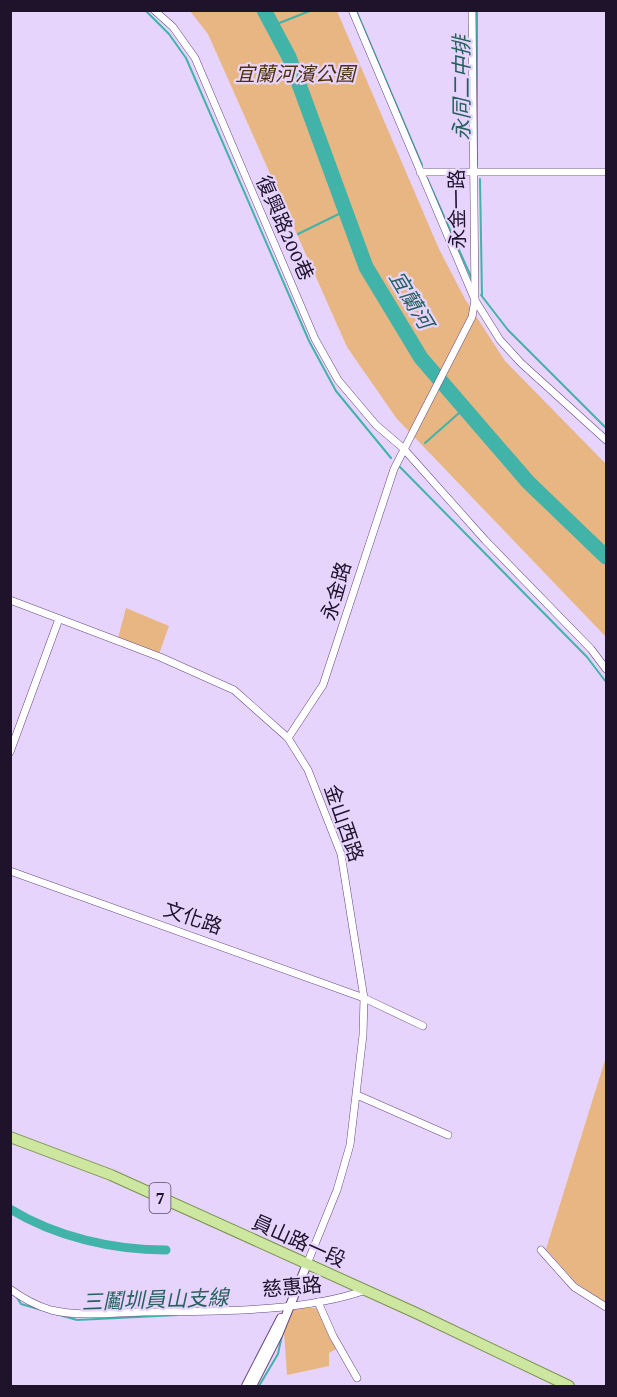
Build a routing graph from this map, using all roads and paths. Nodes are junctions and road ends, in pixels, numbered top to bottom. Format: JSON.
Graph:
{"nodes":[{"id":1,"x":154,"y":10,"type":"edge"},
{"id":2,"x":352,"y":10,"type":"edge"},
{"id":3,"x":472,"y":10,"type":"edge"},
{"id":4,"x":420,"y":172,"type":"junction"},
{"id":5,"x":606,"y":172,"type":"edge"},
{"id":6,"x":473,"y":173,"type":"junction"},
{"id":7,"x":475,"y":300,"type":"junction"},
{"id":8,"x":414,"y":430,"type":"joint"},
{"id":9,"x":606,"y":440,"type":"edge"},
{"id":10,"x":403,"y":448,"type":"junction"},
{"id":11,"x":10,"y":600,"type":"edge"},
{"id":12,"x":59,"y":619,"type":"junction"},
{"id":13,"x":606,"y":669,"type":"edge"},
{"id":14,"x":288,"y":738,"type":"junction"},
{"id":15,"x":10,"y":752,"type":"edge"},
{"id":16,"x":10,"y":871,"type":"edge"},
{"id":17,"x":364,"y":998,"type":"junction"},
{"id":18,"x":423,"y":1026,"type":"dead end"},
{"id":19,"x":357,"y":1095,"type":"junction"},
{"id":20,"x":448,"y":1134,"type":"dead end"},
{"id":21,"x":10,"y":1137,"type":"edge"},
{"id":22,"x":541,"y":1250,"type":"dead end"},
{"id":23,"x":307,"y":1264,"type":"junction"},
{"id":24,"x":10,"y":1289,"type":"edge"},
{"id":25,"x":366,"y":1290,"type":"junction"},
{"id":26,"x":318,"y":1302,"type":"junction"},
{"id":27,"x":289,"y":1305,"type":"junction"},
{"id":28,"x":606,"y":1307,"type":"edge"},
{"id":29,"x":357,"y":1378,"type":"dead end"},
{"id":30,"x":246,"y":1386,"type":"edge"},
{"id":31,"x":252,"y":1386,"type":"edge"},
{"id":32,"x":569,"y":1386,"type":"edge"}],
"edges":[{"from":1,"to":10,"type":"street","name":"復興路200巷"},
{"from":2,"to":4,"type":"street"},
{"from":3,"to":6,"type":"street","name":"永金一路"},
{"from":4,"to":6,"type":"street"},
{"from":4,"to":7,"type":"street"},
{"from":5,"to":6,"type":"street"},
{"from":6,"to":7,"type":"street","name":"永金一路"},
{"from":7,"to":8,"type":"street","name":"永金一路"},
{"from":7,"to":9,"type":"street"},
{"from":8,"to":10,"type":"street","name":"永金路"},
{"from":10,"to":13,"type":"street","name":"復興路200巷"},
{"from":10,"to":14,"type":"street","name":"永金路"},
{"from":11,"to":12,"type":"street","name":"金山西路"},
{"from":12,"to":14,"type":"street","name":"金山西路"},
{"from":12,"to":15,"type":"street"},
{"from":14,"to":17,"type":"street","name":"金山西路"},
{"from":16,"to":17,"type":"street","name":"文化路"},
{"from":17,"to":18,"type":"street","name":"文化路"},
{"from":17,"to":19,"type":"street","name":"金山西路"},
{"from":19,"to":20,"type":"street"},
{"from":19,"to":23,"type":"street","name":"金山西路"},
{"from":21,"to":23,"type":"main road","name":"員山路一段","number":"7"},
{"from":22,"to":28,"type":"street"},
{"from":23,"to":25,"type":"main road","name":"員山路一段","number":"7"},
{"from":23,"to":27,"type":"street"},
{"from":24,"to":27,"type":"street","name":"慈惠路"},
{"from":25,"to":26,"type":"street","name":"慈惠路"},
{"from":25,"to":32,"type":"main road","name":"員山路一段","number":"7"},
{"from":26,"to":27,"type":"street","name":"慈惠路"},
{"from":26,"to":29,"type":"street"},
{"from":27,"to":30,"type":"street"},
{"from":27,"to":31,"type":"street"}]}
